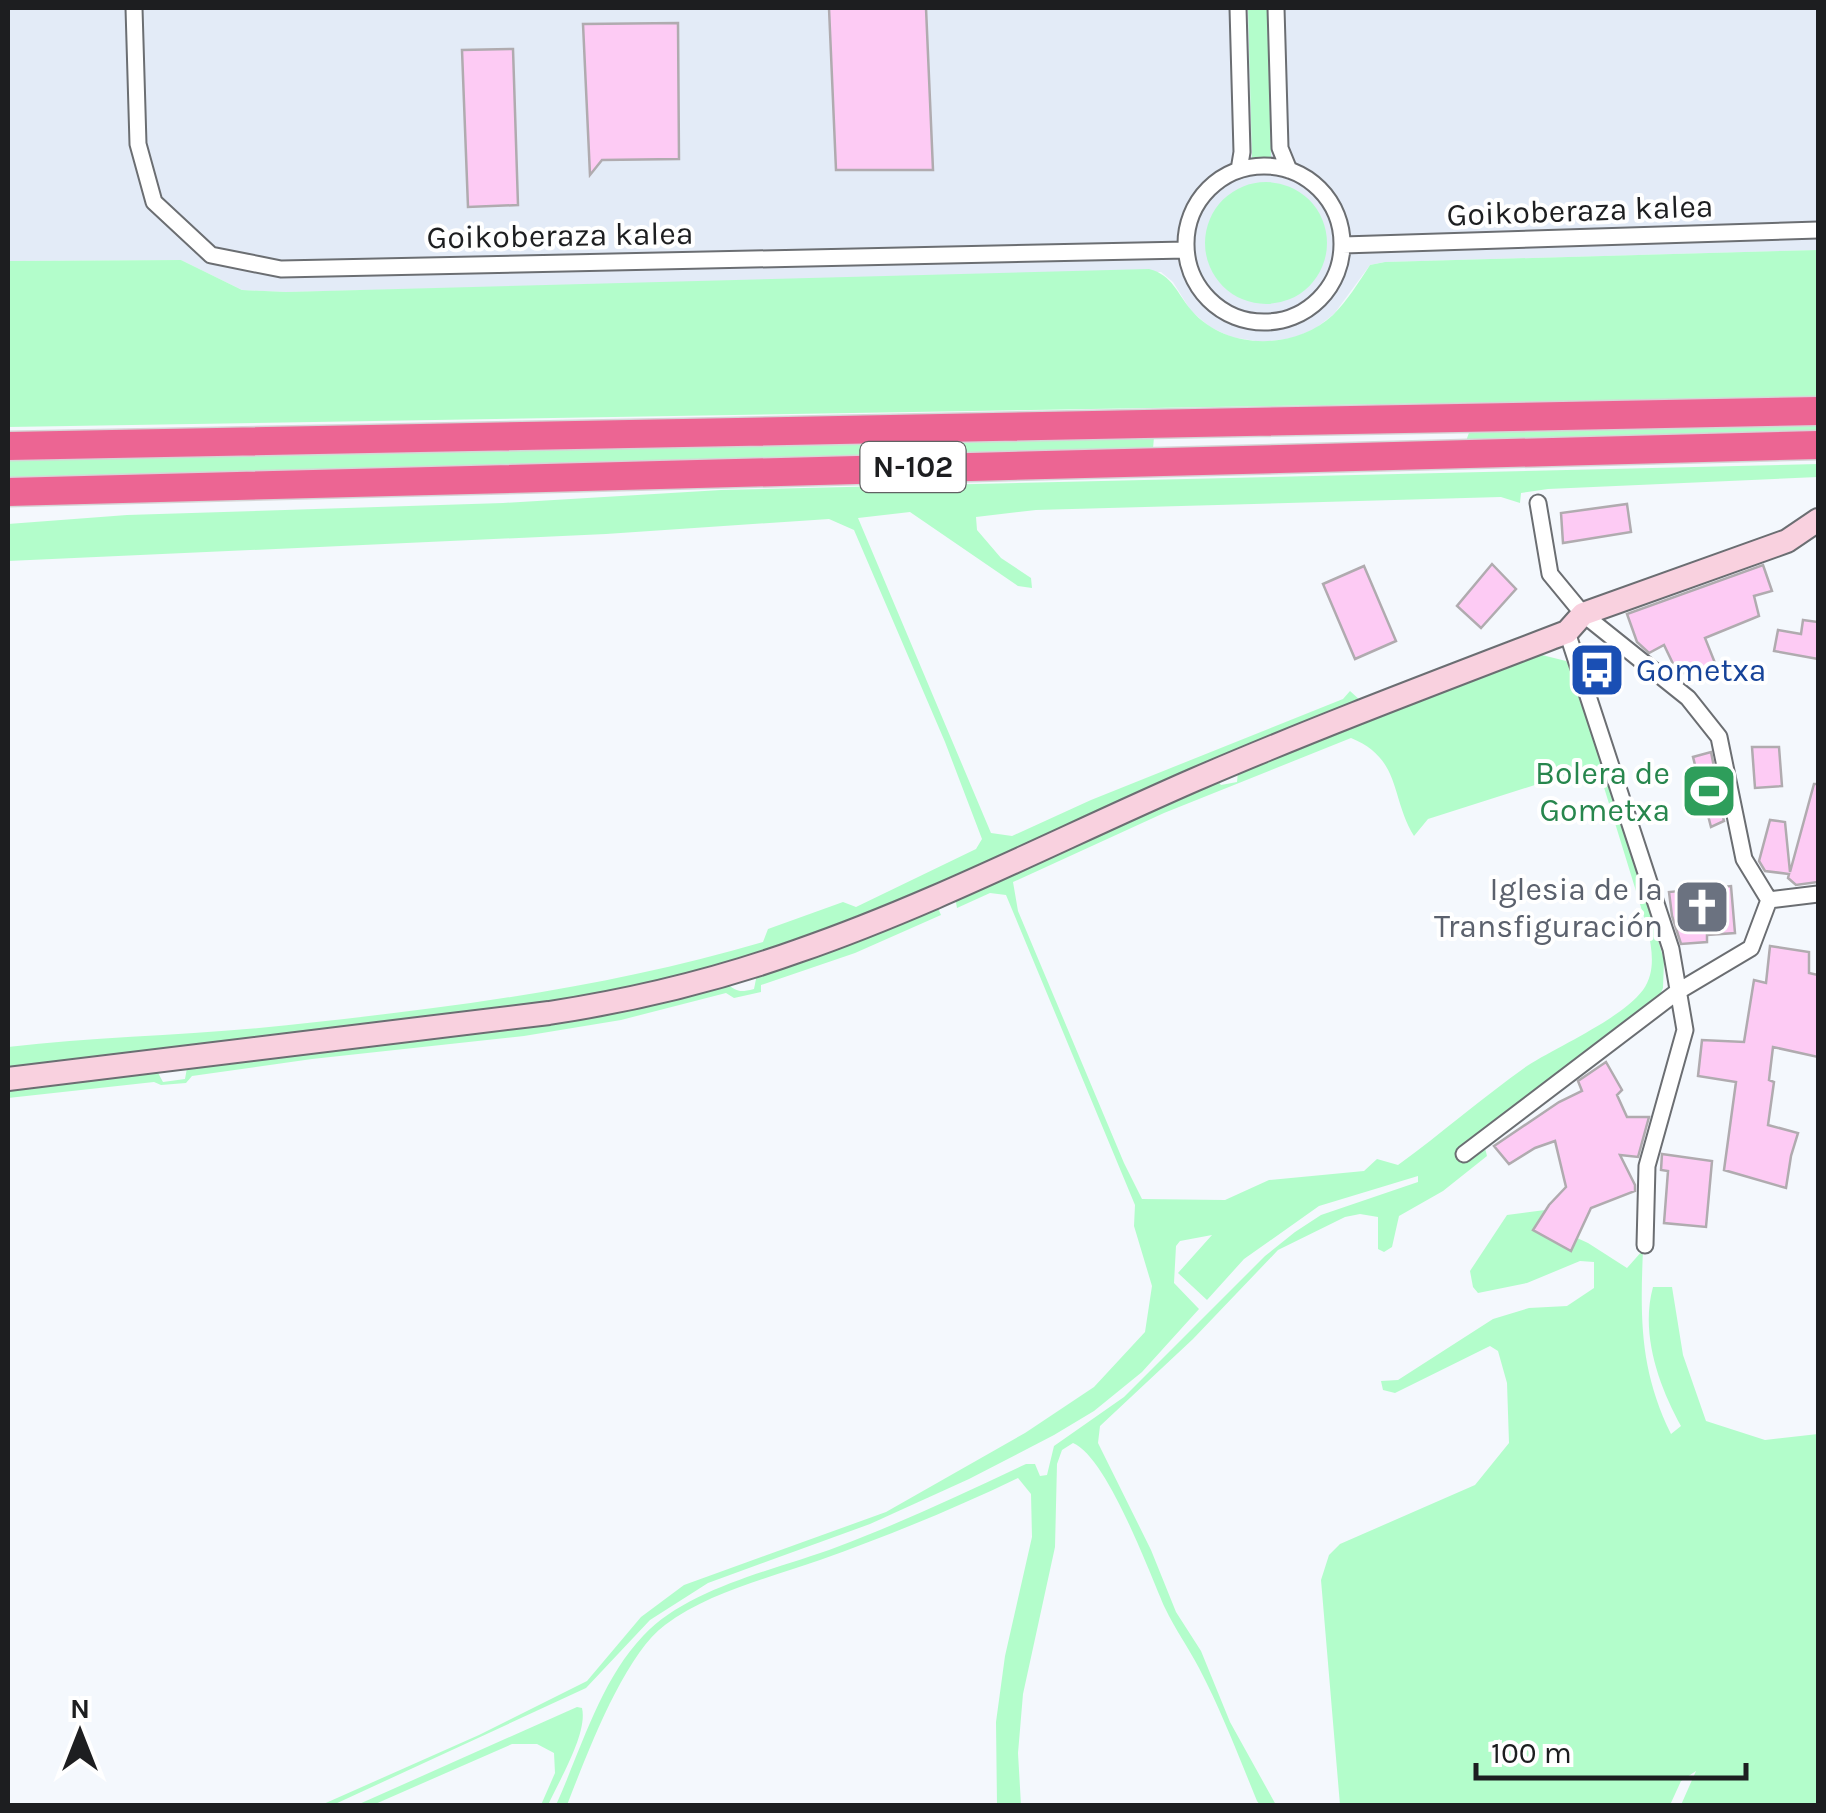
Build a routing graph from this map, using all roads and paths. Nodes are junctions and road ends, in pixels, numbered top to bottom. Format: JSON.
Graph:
{"nodes":[{"id":1,"x":134,"y":8,"type":"edge"},
{"id":2,"x":1238,"y":8,"type":"edge"},
{"id":3,"x":1276,"y":8,"type":"edge"},
{"id":4,"x":1239,"y":170,"type":"junction"},
{"id":5,"x":1290,"y":170,"type":"junction"},
{"id":6,"x":1818,"y":230,"type":"edge"},
{"id":7,"x":1343,"y":245,"type":"junction"},
{"id":8,"x":1186,"y":250,"type":"junction"},
{"id":9,"x":1818,"y":411,"type":"edge"},
{"id":10,"x":1818,"y":445,"type":"edge"},
{"id":11,"x":8,"y":446,"type":"edge"},
{"id":12,"x":302,"y":483,"type":"junction"},
{"id":13,"x":8,"y":492,"type":"edge"},
{"id":14,"x":1538,"y":503,"type":"dead end"},
{"id":15,"x":8,"y":510,"type":"edge"},
{"id":16,"x":1818,"y":520,"type":"edge"},
{"id":17,"x":1583,"y":614,"type":"junction"},
{"id":18,"x":1567,"y":632,"type":"junction"},
{"id":19,"x":1818,"y":894,"type":"edge"},
{"id":20,"x":1769,"y":900,"type":"junction"},
{"id":21,"x":1677,"y":992,"type":"junction"},
{"id":22,"x":8,"y":1079,"type":"edge"},
{"id":23,"x":1464,"y":1154,"type":"dead end"},
{"id":24,"x":1646,"y":1245,"type":"dead end"}],
"edges":[{"from":1,"to":8,"type":"street","name":"Goikoberaza kalea"},
{"from":2,"to":4,"type":"street"},
{"from":3,"to":5,"type":"street"},
{"from":4,"to":5,"type":"street"},
{"from":4,"to":8,"type":"street"},
{"from":5,"to":7,"type":"street"},
{"from":6,"to":7,"type":"street","name":"Goikoberaza kalea"},
{"from":7,"to":8,"type":"street"},
{"from":9,"to":11,"type":"highway","number":"N-102"},
{"from":10,"to":12,"type":"highway","number":"N-102"},
{"from":12,"to":13,"type":"highway","number":"N-102"},
{"from":12,"to":15,"type":"highway"},
{"from":14,"to":17,"type":"street"},
{"from":16,"to":17,"type":"street"},
{"from":17,"to":18,"type":"street"},
{"from":17,"to":20,"type":"street"},
{"from":18,"to":21,"type":"street"},
{"from":18,"to":22,"type":"street"},
{"from":19,"to":20,"type":"street"},
{"from":20,"to":21,"type":"street"},
{"from":21,"to":23,"type":"street"},
{"from":21,"to":24,"type":"street"}]}
